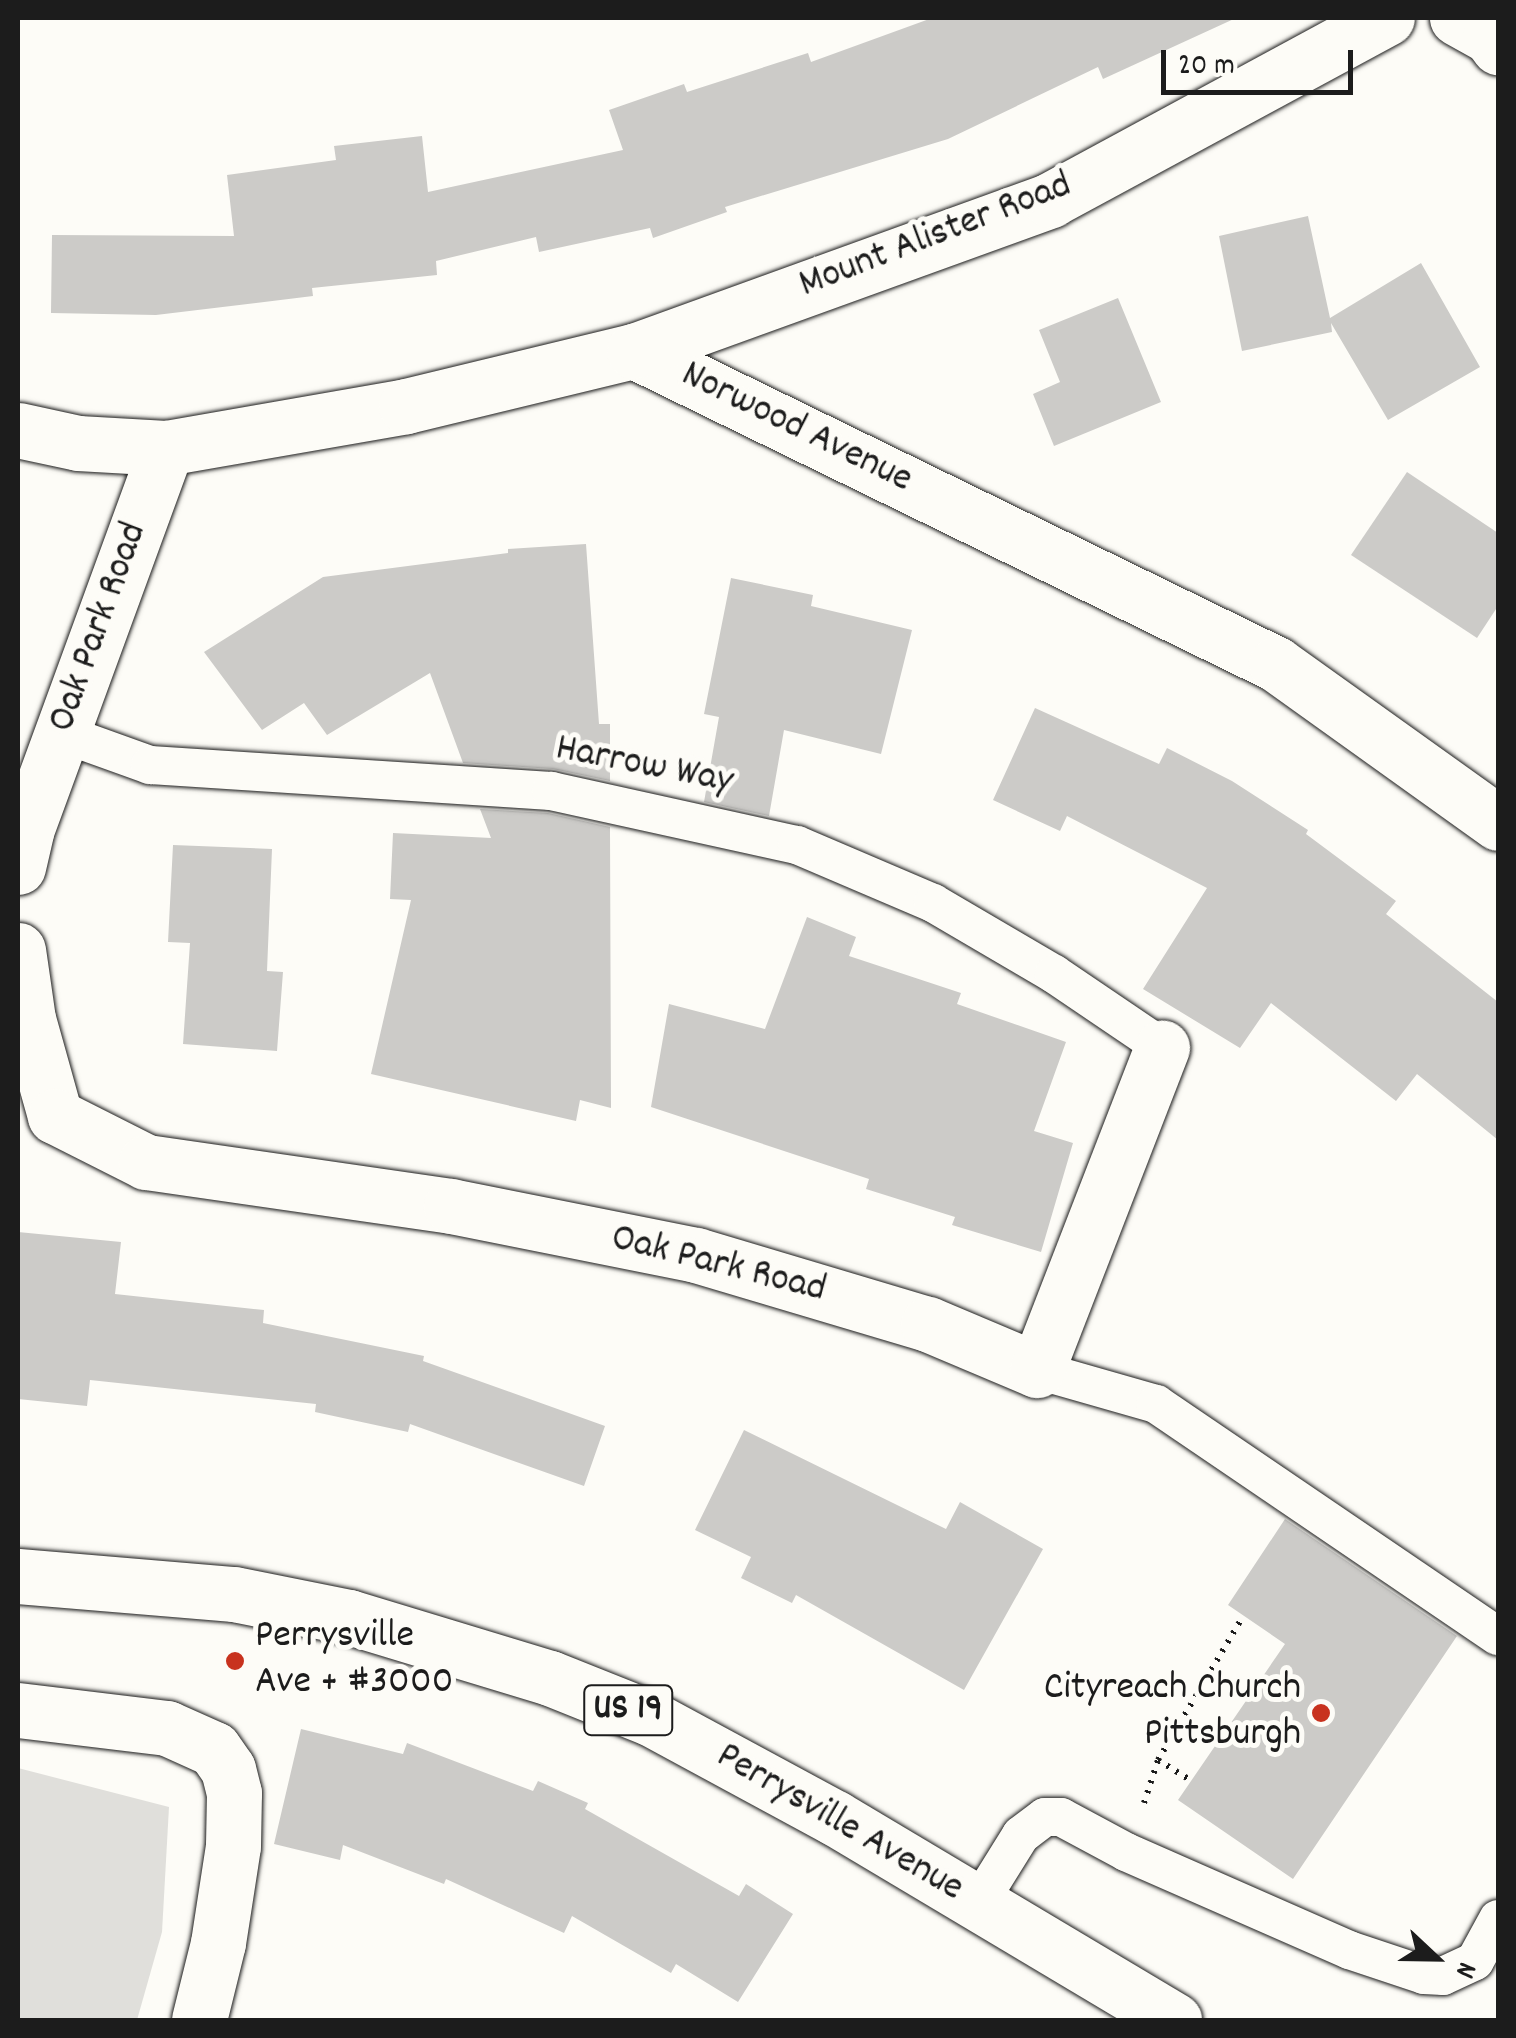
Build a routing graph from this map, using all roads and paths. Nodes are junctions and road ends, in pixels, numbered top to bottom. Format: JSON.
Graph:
{"nodes":[{"id":1,"x":1388,"y":18,"type":"edge"},
{"id":2,"x":1456,"y":18,"type":"edge"},
{"id":3,"x":1498,"y":48,"type":"edge"},
{"id":4,"x":634,"y":350,"type":"junction"},
{"id":5,"x":18,"y":430,"type":"edge"},
{"id":6,"x":166,"y":448,"type":"junction"},
{"id":7,"x":61,"y":733,"type":"junction"},
{"id":8,"x":1498,"y":823,"type":"edge"},
{"id":9,"x":18,"y":866,"type":"edge"},
{"id":10,"x":18,"y":950,"type":"edge"},
{"id":11,"x":1162,"y":1047,"type":"joint"},
{"id":12,"x":36,"y":1114,"type":"edge"},
{"id":13,"x":1037,"y":1370,"type":"junction"},
{"id":14,"x":18,"y":1576,"type":"edge"},
{"id":15,"x":1243,"y":1616,"type":"dead end"},
{"id":16,"x":1498,"y":1636,"type":"edge"},
{"id":17,"x":18,"y":1710,"type":"edge"},
{"id":18,"x":1158,"y":1760,"type":"junction"},
{"id":19,"x":1191,"y":1781,"type":"dead end"},
{"id":20,"x":1140,"y":1816,"type":"dead end"},
{"id":21,"x":978,"y":1904,"type":"junction"},
{"id":22,"x":1498,"y":1919,"type":"edge"},
{"id":23,"x":199,"y":2020,"type":"edge"},
{"id":24,"x":1174,"y":2020,"type":"edge"}],
"edges":[{"from":1,"to":4,"type":"street","name":"Mount Alister Road"},
{"from":2,"to":3,"type":"street"},
{"from":4,"to":6,"type":"street","name":"Norwood Avenue"},
{"from":4,"to":8,"type":"street","name":"Norwood Avenue"},
{"from":5,"to":6,"type":"street","name":"Norwood Avenue"},
{"from":6,"to":7,"type":"street","name":"Oak Park Road"},
{"from":7,"to":9,"type":"street","name":"Oak Park Road"},
{"from":7,"to":11,"type":"lane","name":"Harrow Way"},
{"from":10,"to":12,"type":"street","name":"Oak Park Road"},
{"from":11,"to":13,"type":"street"},
{"from":12,"to":13,"type":"street","name":"Oak Park Road"},
{"from":13,"to":16,"type":"lane"},
{"from":14,"to":21,"type":"street","name":"Perrysville Avenue","number":"US 19"},
{"from":15,"to":18,"type":"path"},
{"from":17,"to":23,"type":"street"},
{"from":18,"to":19,"type":"path"},
{"from":18,"to":20,"type":"path"},
{"from":21,"to":22,"type":"lane"},
{"from":21,"to":24,"type":"street","name":"Perrysville Avenue","number":"US 19"}]}
